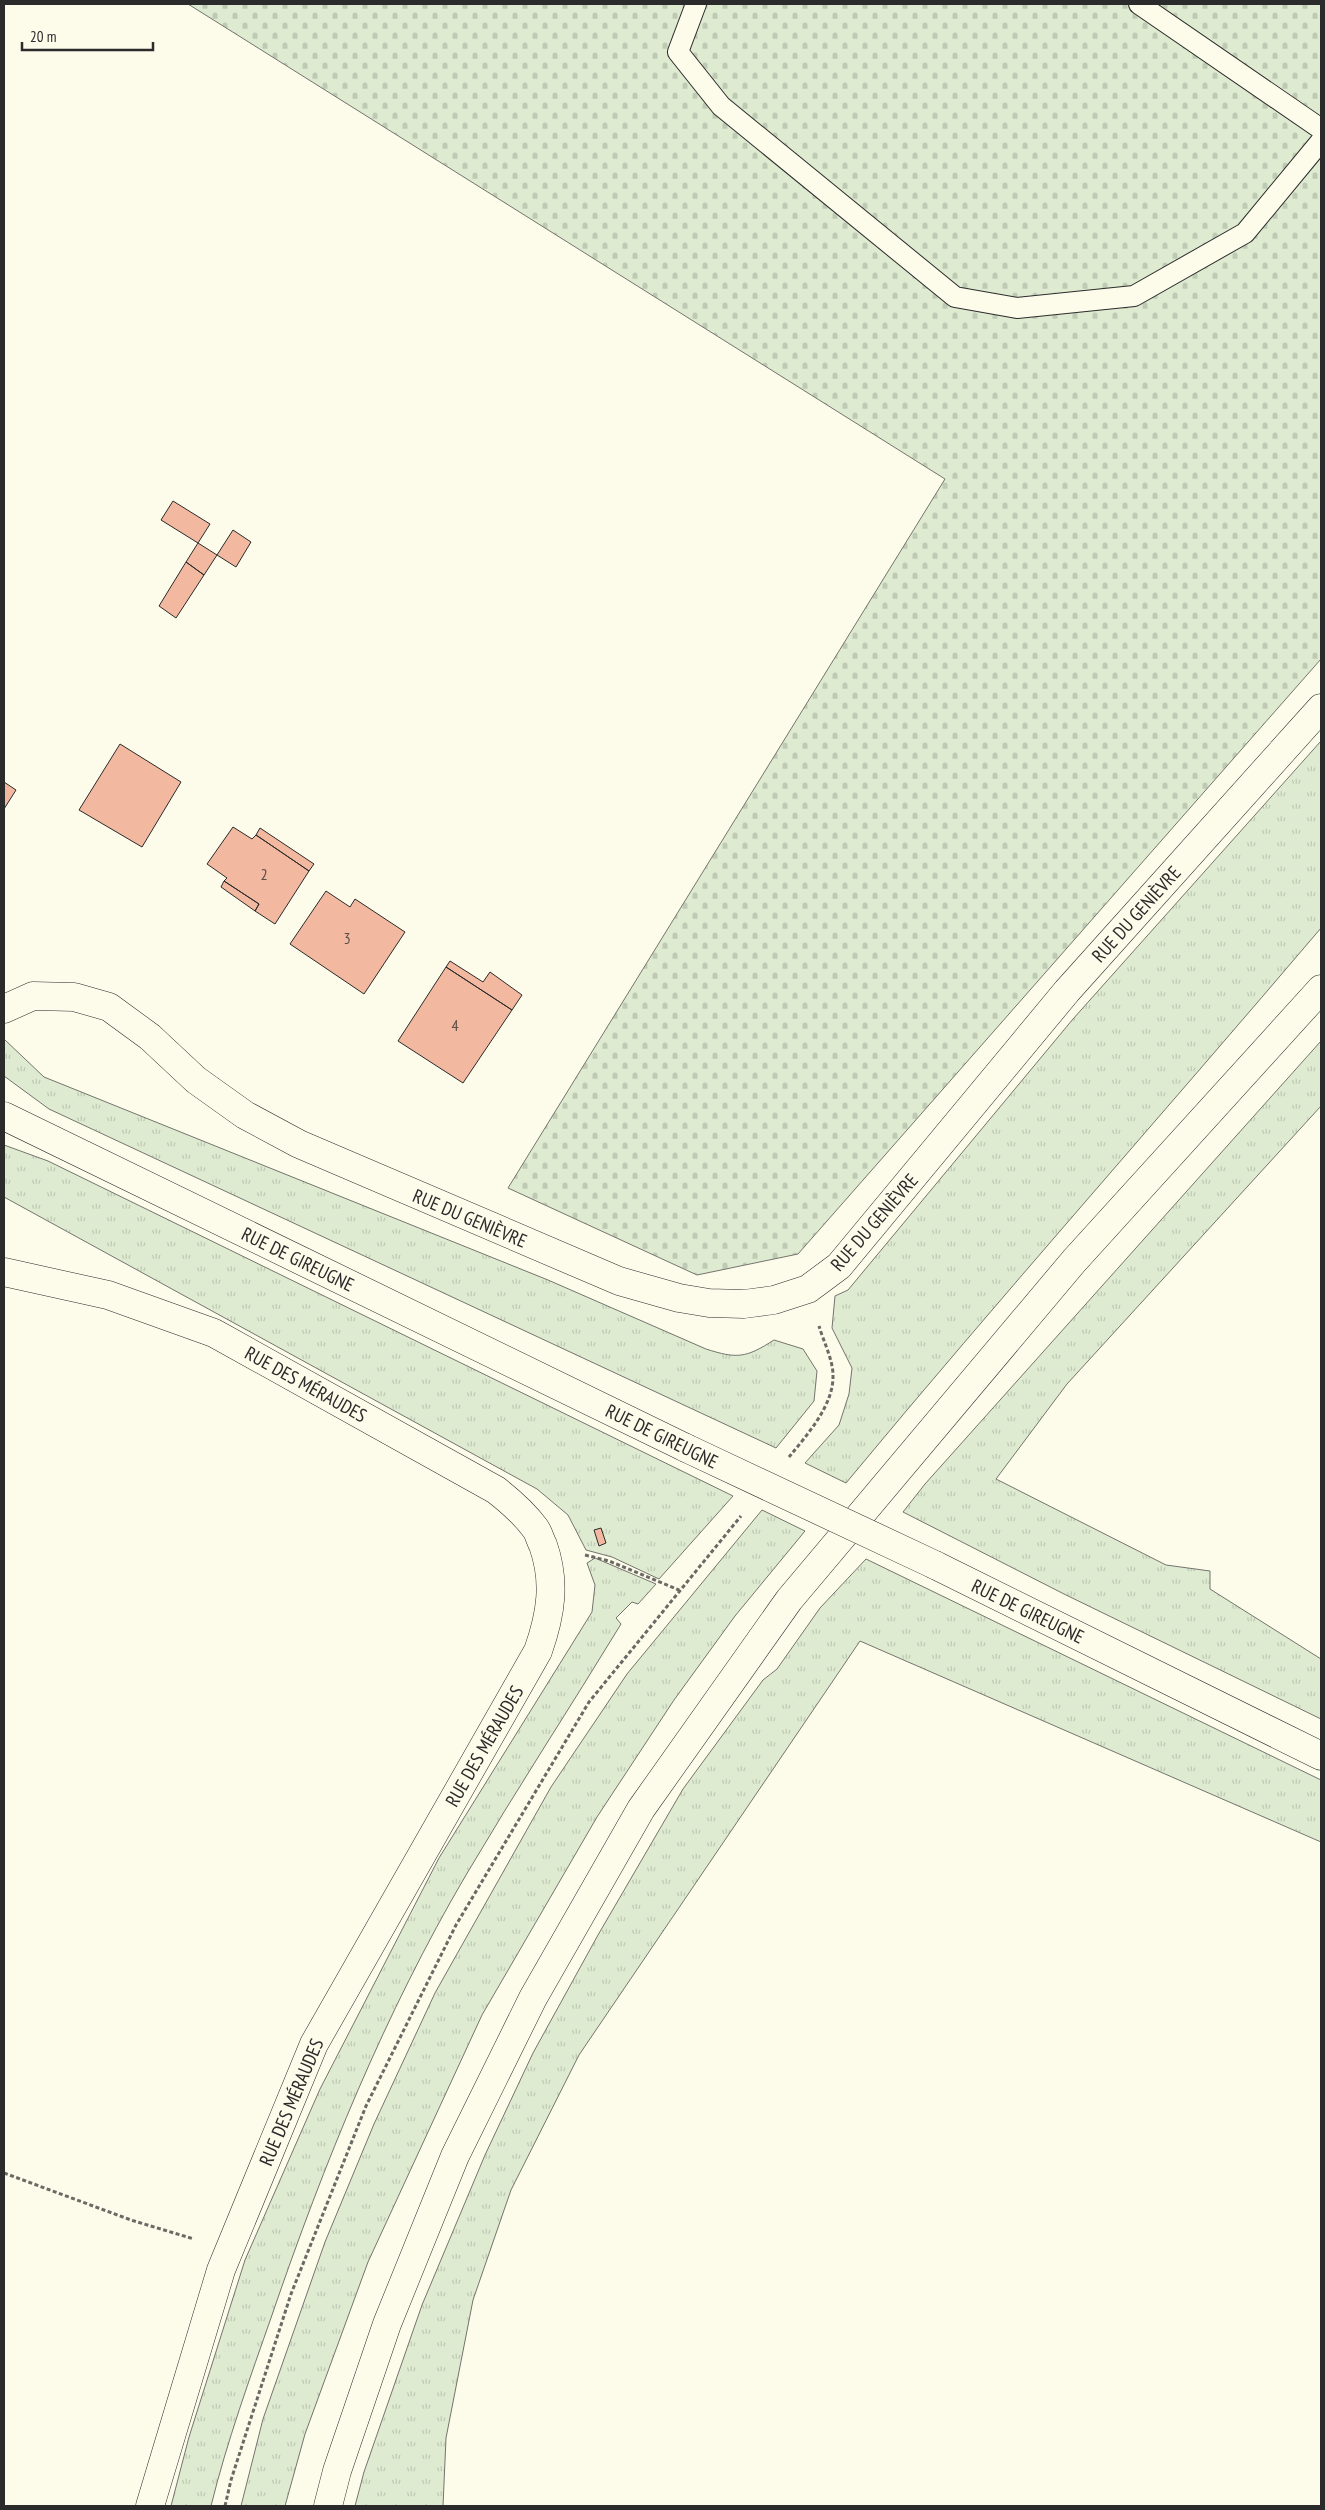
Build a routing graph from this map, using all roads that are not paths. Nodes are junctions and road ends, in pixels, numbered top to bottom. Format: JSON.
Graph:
{"nodes":[{"id":1,"x":696,"y":4,"type":"edge"},
{"id":2,"x":1139,"y":4,"type":"edge"},
{"id":3,"x":1321,"y":129,"type":"edge"},
{"id":4,"x":1321,"y":141,"type":"edge"},
{"id":5,"x":1321,"y":708,"type":"edge"},
{"id":6,"x":1321,"y":989,"type":"edge"},
{"id":7,"x":4,"y":1009,"type":"edge"},
{"id":8,"x":4,"y":1116,"type":"edge"},
{"id":9,"x":4,"y":1272,"type":"edge"},
{"id":10,"x":1321,"y":1756,"type":"edge"},
{"id":11,"x":150,"y":2506,"type":"edge"},
{"id":12,"x":328,"y":2506,"type":"edge"}],
"edges":[{"from":1,"to":4,"type":"lane"},
{"from":2,"to":3,"type":"lane"},
{"from":5,"to":7,"type":"street","name":"RUE DU GENIÈVRE"},
{"from":6,"to":12,"type":"street"},
{"from":8,"to":10,"type":"street","name":"RUE DE GIREUGNE","bridge":true},
{"from":9,"to":11,"type":"street","name":"RUE DES MÉRAUDES"}]}
